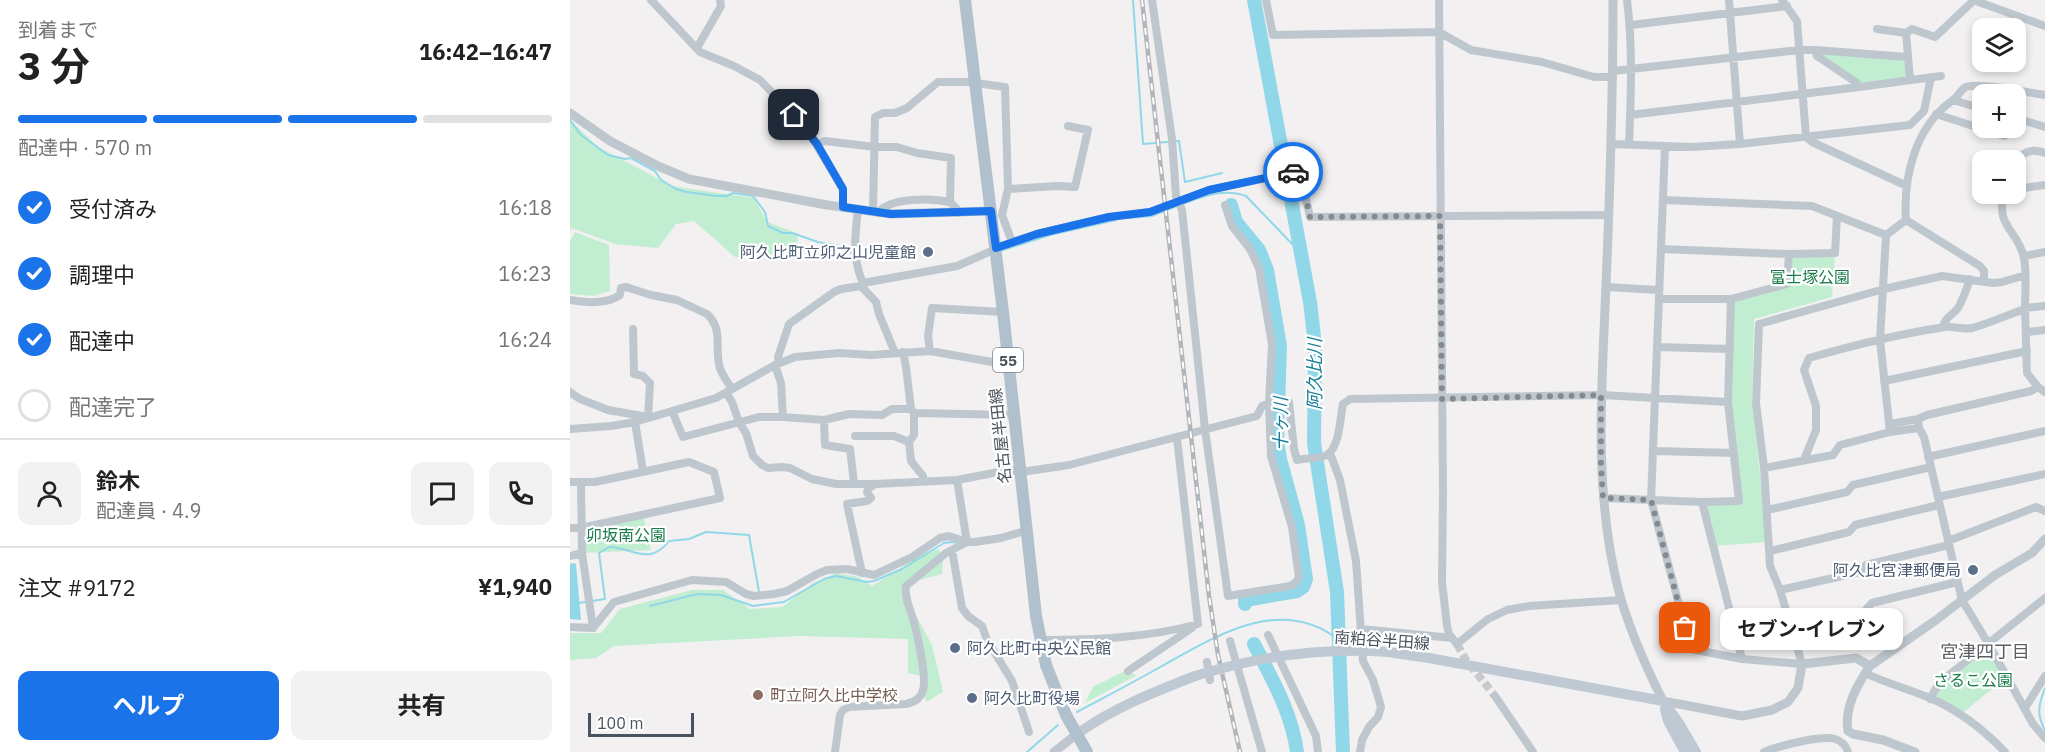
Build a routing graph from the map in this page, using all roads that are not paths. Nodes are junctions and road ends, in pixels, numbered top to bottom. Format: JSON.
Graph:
{"nodes":[{"id":1,"x":651,"y":0,"type":"edge"},
{"id":2,"x":720,"y":0,"type":"edge"},
{"id":3,"x":965,"y":0,"type":"edge"},
{"id":4,"x":1152,"y":0,"type":"edge"},
{"id":5,"x":1266,"y":0,"type":"edge"},
{"id":6,"x":1439,"y":0,"type":"edge"},
{"id":7,"x":1613,"y":0,"type":"edge"},
{"id":8,"x":1627,"y":0,"type":"edge"},
{"id":9,"x":1729,"y":0,"type":"edge"},
{"id":10,"x":1973,"y":0,"type":"edge"},
{"id":11,"x":1785,"y":3,"type":"edge"},
{"id":12,"x":1730,"y":14,"type":"junction"},
{"id":13,"x":1631,"y":25,"type":"junction"},
{"id":14,"x":2045,"y":26,"type":"edge"},
{"id":15,"x":1877,"y":29,"type":"dead end"},
{"id":16,"x":1439,"y":32,"type":"junction"},
{"id":17,"x":1906,"y":33,"type":"junction"},
{"id":18,"x":697,"y":48,"type":"junction"},
{"id":19,"x":1799,"y":50,"type":"junction"},
{"id":20,"x":1815,"y":50,"type":"junction"},
{"id":21,"x":1734,"y":56,"type":"junction"},
{"id":22,"x":1908,"y":57,"type":"junction"},
{"id":23,"x":1631,"y":69,"type":"junction"},
{"id":24,"x":1613,"y":74,"type":"junction"},
{"id":25,"x":1941,"y":76,"type":"dead end"},
{"id":26,"x":1931,"y":77,"type":"junction"},
{"id":27,"x":1910,"y":79,"type":"junction"},
{"id":28,"x":975,"y":82,"type":"junction"},
{"id":29,"x":1859,"y":87,"type":"junction"},
{"id":30,"x":1802,"y":94,"type":"junction"},
{"id":31,"x":2045,"y":95,"type":"edge"},
{"id":32,"x":1737,"y":100,"type":"junction"},
{"id":33,"x":1953,"y":100,"type":"junction"},
{"id":34,"x":1972,"y":106,"type":"edge"},
{"id":35,"x":570,"y":113,"type":"edge"},
{"id":36,"x":1936,"y":114,"type":"junction"},
{"id":37,"x":1630,"y":115,"type":"junction"},
{"id":38,"x":2026,"y":121,"type":"edge"},
{"id":39,"x":1068,"y":126,"type":"dead end"},
{"id":40,"x":1972,"y":126,"type":"edge"},
{"id":41,"x":2045,"y":127,"type":"edge"},
{"id":42,"x":1806,"y":137,"type":"junction"},
{"id":43,"x":817,"y":144,"type":"junction"},
{"id":44,"x":1611,"y":144,"type":"junction"},
{"id":45,"x":1629,"y":144,"type":"junction"},
{"id":46,"x":1740,"y":144,"type":"junction"},
{"id":47,"x":1665,"y":146,"type":"junction"},
{"id":48,"x":875,"y":147,"type":"junction"},
{"id":49,"x":2026,"y":152,"type":"edge"},
{"id":50,"x":2045,"y":153,"type":"edge"},
{"id":51,"x":2045,"y":185,"type":"edge"},
{"id":52,"x":1907,"y":186,"type":"junction"},
{"id":53,"x":2026,"y":188,"type":"edge"},
{"id":54,"x":1008,"y":189,"type":"junction"},
{"id":55,"x":1663,"y":200,"type":"junction"},
{"id":56,"x":1179,"y":201,"type":"junction"},
{"id":57,"x":950,"y":202,"type":"junction"},
{"id":58,"x":2002,"y":204,"type":"edge"},
{"id":59,"x":1225,"y":205,"type":"dead end"},
{"id":60,"x":843,"y":207,"type":"junction"},
{"id":61,"x":858,"y":209,"type":"junction"},
{"id":62,"x":991,"y":211,"type":"junction"},
{"id":63,"x":876,"y":212,"type":"junction"},
{"id":64,"x":957,"y":213,"type":"junction"},
{"id":65,"x":1609,"y":215,"type":"junction"},
{"id":66,"x":1440,"y":216,"type":"junction"},
{"id":67,"x":1838,"y":216,"type":"junction"},
{"id":68,"x":1906,"y":220,"type":"junction"},
{"id":69,"x":1886,"y":235,"type":"junction"},
{"id":70,"x":1012,"y":242,"type":"junction"},
{"id":71,"x":996,"y":248,"type":"junction"},
{"id":72,"x":1661,"y":249,"type":"junction"},
{"id":73,"x":2045,"y":252,"type":"edge"},
{"id":74,"x":1789,"y":254,"type":"junction"},
{"id":75,"x":2024,"y":255,"type":"junction"},
{"id":76,"x":2025,"y":277,"type":"junction"},
{"id":77,"x":1970,"y":279,"type":"junction"},
{"id":78,"x":1984,"y":280,"type":"junction"},
{"id":79,"x":862,"y":284,"type":"junction"},
{"id":80,"x":1606,"y":287,"type":"junction"},
{"id":81,"x":1884,"y":289,"type":"junction"},
{"id":82,"x":1659,"y":290,"type":"junction"},
{"id":83,"x":1659,"y":299,"type":"junction"},
{"id":84,"x":1731,"y":299,"type":"junction"},
{"id":85,"x":570,"y":300,"type":"edge"},
{"id":86,"x":2045,"y":306,"type":"edge"},
{"id":87,"x":2025,"y":308,"type":"junction"},
{"id":88,"x":1003,"y":312,"type":"junction"},
{"id":89,"x":1943,"y":327,"type":"junction"},
{"id":90,"x":633,"y":329,"type":"dead end"},
{"id":91,"x":2045,"y":330,"type":"edge"},
{"id":92,"x":2027,"y":332,"type":"junction"},
{"id":93,"x":1880,"y":340,"type":"junction"},
{"id":94,"x":1657,"y":347,"type":"junction"},
{"id":95,"x":1730,"y":349,"type":"junction"},
{"id":96,"x":930,"y":351,"type":"junction"},
{"id":97,"x":2027,"y":351,"type":"junction"},
{"id":98,"x":899,"y":353,"type":"junction"},
{"id":99,"x":777,"y":364,"type":"junction"},
{"id":100,"x":1009,"y":365,"type":"junction"},
{"id":101,"x":1884,"y":381,"type":"junction"},
{"id":102,"x":2041,"y":390,"type":"edge"},
{"id":103,"x":729,"y":391,"type":"junction"},
{"id":104,"x":570,"y":392,"type":"edge"},
{"id":105,"x":1601,"y":395,"type":"junction"},
{"id":106,"x":1442,"y":399,"type":"junction"},
{"id":107,"x":1656,"y":399,"type":"junction"},
{"id":108,"x":1271,"y":402,"type":"junction"},
{"id":109,"x":1728,"y":402,"type":"junction"},
{"id":110,"x":672,"y":411,"type":"junction"},
{"id":111,"x":912,"y":411,"type":"junction"},
{"id":112,"x":1014,"y":415,"type":"junction"},
{"id":113,"x":648,"y":417,"type":"junction"},
{"id":114,"x":783,"y":417,"type":"junction"},
{"id":115,"x":1918,"y":419,"type":"junction"},
{"id":116,"x":824,"y":420,"type":"junction"},
{"id":117,"x":635,"y":422,"type":"junction"},
{"id":118,"x":740,"y":422,"type":"junction"},
{"id":119,"x":1890,"y":428,"type":"junction"},
{"id":120,"x":1919,"y":428,"type":"junction"},
{"id":121,"x":570,"y":429,"type":"edge"},
{"id":122,"x":1205,"y":429,"type":"junction"},
{"id":123,"x":2045,"y":431,"type":"edge"},
{"id":124,"x":855,"y":436,"type":"dead end"},
{"id":125,"x":1177,"y":438,"type":"junction"},
{"id":126,"x":909,"y":442,"type":"junction"},
{"id":127,"x":1654,"y":451,"type":"junction"},
{"id":128,"x":1734,"y":453,"type":"junction"},
{"id":129,"x":1328,"y":454,"type":"junction"},
{"id":130,"x":1928,"y":458,"type":"junction"},
{"id":131,"x":1804,"y":459,"type":"junction"},
{"id":132,"x":1930,"y":467,"type":"junction"},
{"id":133,"x":1764,"y":468,"type":"junction"},
{"id":134,"x":643,"y":471,"type":"junction"},
{"id":135,"x":1020,"y":472,"type":"junction"},
{"id":136,"x":2045,"y":474,"type":"edge"},
{"id":137,"x":924,"y":480,"type":"junction"},
{"id":138,"x":957,"y":480,"type":"junction"},
{"id":139,"x":570,"y":482,"type":"edge"},
{"id":140,"x":580,"y":483,"type":"junction"},
{"id":141,"x":854,"y":483,"type":"junction"},
{"id":142,"x":875,"y":484,"type":"junction"},
{"id":143,"x":1603,"y":498,"type":"junction"},
{"id":144,"x":1651,"y":500,"type":"junction"},
{"id":145,"x":1939,"y":501,"type":"junction"},
{"id":146,"x":1702,"y":502,"type":"junction"},
{"id":147,"x":1767,"y":510,"type":"junction"},
{"id":148,"x":2045,"y":511,"type":"edge"},
{"id":149,"x":570,"y":528,"type":"edge"},
{"id":150,"x":581,"y":528,"type":"junction"},
{"id":151,"x":1028,"y":530,"type":"junction"},
{"id":152,"x":2045,"y":539,"type":"edge"},
{"id":153,"x":967,"y":542,"type":"junction"},
{"id":154,"x":1948,"y":543,"type":"junction"},
{"id":155,"x":952,"y":550,"type":"junction"},
{"id":156,"x":1770,"y":551,"type":"junction"},
{"id":157,"x":582,"y":553,"type":"junction"},
{"id":158,"x":570,"y":556,"type":"edge"},
{"id":159,"x":862,"y":573,"type":"junction"},
{"id":160,"x":1958,"y":582,"type":"junction"},
{"id":161,"x":1780,"y":590,"type":"junction"},
{"id":162,"x":2045,"y":598,"type":"edge"},
{"id":163,"x":1621,"y":600,"type":"junction"},
{"id":164,"x":1962,"y":600,"type":"junction"},
{"id":165,"x":1198,"y":624,"type":"junction"},
{"id":166,"x":570,"y":627,"type":"edge"},
{"id":167,"x":593,"y":628,"type":"junction"},
{"id":168,"x":1792,"y":628,"type":"junction"},
{"id":169,"x":1361,"y":629,"type":"junction"},
{"id":170,"x":1268,"y":635,"type":"dead end"},
{"id":171,"x":1452,"y":638,"type":"junction"},
{"id":172,"x":1041,"y":640,"type":"junction"},
{"id":173,"x":1230,"y":641,"type":"dead end"},
{"id":174,"x":1988,"y":643,"type":"junction"},
{"id":175,"x":1742,"y":658,"type":"junction"},
{"id":176,"x":1207,"y":662,"type":"dead end"},
{"id":177,"x":1802,"y":664,"type":"junction"},
{"id":178,"x":1867,"y":670,"type":"junction"},
{"id":179,"x":1128,"y":671,"type":"dead end"},
{"id":180,"x":2045,"y":676,"type":"edge"},
{"id":181,"x":1210,"y":680,"type":"dead end"},
{"id":182,"x":1495,"y":696,"type":"tunnel mouth"},
{"id":183,"x":1930,"y":699,"type":"junction"},
{"id":184,"x":1663,"y":701,"type":"junction"},
{"id":185,"x":2025,"y":708,"type":"junction"},
{"id":186,"x":1029,"y":732,"type":"dead end"},
{"id":187,"x":1077,"y":734,"type":"junction"},
{"id":188,"x":2045,"y":738,"type":"edge"},
{"id":189,"x":835,"y":752,"type":"edge"},
{"id":190,"x":1054,"y":752,"type":"edge"},
{"id":191,"x":1087,"y":752,"type":"edge"},
{"id":192,"x":1262,"y":752,"type":"edge"},
{"id":193,"x":1318,"y":752,"type":"edge"},
{"id":194,"x":1360,"y":752,"type":"edge"},
{"id":195,"x":1533,"y":752,"type":"edge"},
{"id":196,"x":1685,"y":752,"type":"edge"},
{"id":197,"x":1696,"y":752,"type":"edge"},
{"id":198,"x":1764,"y":752,"type":"edge"},
{"id":199,"x":1848,"y":752,"type":"edge"},
{"id":200,"x":1915,"y":752,"type":"edge"},
{"id":201,"x":2005,"y":752,"type":"edge"}],
"edges":[{"from":1,"to":18,"type":"street"},
{"from":2,"to":18,"type":"street"},
{"from":3,"to":28,"type":"main road","name":"名古屋半田線","number":"55"},
{"from":4,"to":56,"type":"street"},
{"from":5,"to":16,"type":"street"},
{"from":6,"to":16,"type":"street"},
{"from":7,"to":24,"type":"street"},
{"from":8,"to":13,"type":"street"},
{"from":9,"to":12,"type":"street"},
{"from":10,"to":14,"type":"street"},
{"from":10,"to":17,"type":"street"},
{"from":11,"to":12,"type":"street"},
{"from":11,"to":19,"type":"street"},
{"from":12,"to":13,"type":"street"},
{"from":12,"to":21,"type":"street"},
{"from":13,"to":23,"type":"street"},
{"from":15,"to":17,"type":"street"},
{"from":16,"to":24,"type":"street"},
{"from":16,"to":66,"type":"street"},
{"from":17,"to":22,"type":"street"},
{"from":18,"to":43,"type":"street"},
{"from":19,"to":20,"type":"street"},
{"from":19,"to":21,"type":"street"},
{"from":19,"to":30,"type":"street"},
{"from":20,"to":22,"type":"street"},
{"from":20,"to":29,"type":"street"},
{"from":21,"to":23,"type":"street"},
{"from":21,"to":32,"type":"street"},
{"from":22,"to":27,"type":"street"},
{"from":23,"to":24,"type":"street"},
{"from":23,"to":37,"type":"street"},
{"from":24,"to":44,"type":"street"},
{"from":25,"to":26,"type":"street"},
{"from":26,"to":27,"type":"street"},
{"from":26,"to":42,"type":"street"},
{"from":27,"to":29,"type":"street"},
{"from":28,"to":48,"type":"street"},
{"from":28,"to":54,"type":"street"},
{"from":28,"to":62,"type":"main road","name":"名古屋半田線","number":"55"},
{"from":29,"to":30,"type":"street"},
{"from":30,"to":32,"type":"street"},
{"from":30,"to":42,"type":"street"},
{"from":31,"to":33,"type":"street"},
{"from":32,"to":37,"type":"street"},
{"from":32,"to":46,"type":"street"},
{"from":33,"to":34,"type":"street"},
{"from":33,"to":36,"type":"street"},
{"from":35,"to":60,"type":"street"},
{"from":36,"to":40,"type":"street"},
{"from":36,"to":52,"type":"street"},
{"from":37,"to":45,"type":"street"},
{"from":38,"to":41,"type":"street"},
{"from":39,"to":54,"type":"street"},
{"from":42,"to":46,"type":"street"},
{"from":42,"to":52,"type":"street"},
{"from":43,"to":48,"type":"street"},
{"from":43,"to":60,"type":"street"},
{"from":44,"to":45,"type":"street"},
{"from":44,"to":65,"type":"street"},
{"from":45,"to":47,"type":"street"},
{"from":46,"to":47,"type":"street"},
{"from":47,"to":55,"type":"street"},
{"from":48,"to":57,"type":"street"},
{"from":48,"to":63,"type":"street"},
{"from":49,"to":50,"type":"street"},
{"from":51,"to":53,"type":"street"},
{"from":52,"to":68,"type":"street"},
{"from":54,"to":70,"type":"street"},
{"from":55,"to":67,"type":"street"},
{"from":55,"to":72,"type":"street"},
{"from":56,"to":66,"type":"street"},
{"from":56,"to":70,"type":"street"},
{"from":56,"to":122,"type":"street"},
{"from":57,"to":63,"type":"street"},
{"from":57,"to":64,"type":"street"},
{"from":58,"to":75,"type":"street"},
{"from":59,"to":108,"type":"street"},
{"from":60,"to":61,"type":"street"},
{"from":61,"to":63,"type":"street"},
{"from":61,"to":79,"type":"street"},
{"from":62,"to":64,"type":"street"},
{"from":62,"to":71,"type":"main road","name":"名古屋半田線","number":"55"},
{"from":63,"to":64,"type":"street"},
{"from":65,"to":66,"type":"street"},
{"from":65,"to":80,"type":"street"},
{"from":66,"to":106,"type":"street"},
{"from":67,"to":69,"type":"street"},
{"from":67,"to":74,"type":"street"},
{"from":68,"to":69,"type":"street"},
{"from":68,"to":78,"type":"street"},
{"from":69,"to":81,"type":"street"},
{"from":70,"to":71,"type":"street"},
{"from":71,"to":79,"type":"street"},
{"from":71,"to":88,"type":"main road","name":"名古屋半田線","number":"55"},
{"from":72,"to":74,"type":"street"},
{"from":72,"to":82,"type":"street"},
{"from":73,"to":75,"type":"street"},
{"from":74,"to":84,"type":"street"},
{"from":75,"to":76,"type":"street"},
{"from":76,"to":78,"type":"street"},
{"from":76,"to":87,"type":"street"},
{"from":77,"to":78,"type":"street"},
{"from":77,"to":81,"type":"street"},
{"from":77,"to":89,"type":"street"},
{"from":79,"to":98,"type":"street"},
{"from":79,"to":99,"type":"street"},
{"from":80,"to":82,"type":"street"},
{"from":80,"to":105,"type":"street"},
{"from":81,"to":93,"type":"street"},
{"from":81,"to":133,"type":"street"},
{"from":82,"to":83,"type":"street"},
{"from":83,"to":84,"type":"street"},
{"from":83,"to":94,"type":"street"},
{"from":84,"to":95,"type":"street"},
{"from":85,"to":103,"type":"street"},
{"from":86,"to":87,"type":"street"},
{"from":87,"to":89,"type":"street"},
{"from":87,"to":92,"type":"street"},
{"from":88,"to":96,"type":"street"},
{"from":88,"to":100,"type":"main road","name":"名古屋半田線","number":"55"},
{"from":89,"to":93,"type":"street"},
{"from":90,"to":113,"type":"street"},
{"from":91,"to":92,"type":"street"},
{"from":92,"to":97,"type":"street"},
{"from":93,"to":101,"type":"street"},
{"from":93,"to":131,"type":"street"},
{"from":94,"to":95,"type":"street"},
{"from":94,"to":107,"type":"street"},
{"from":95,"to":109,"type":"street"},
{"from":96,"to":98,"type":"street"},
{"from":96,"to":100,"type":"street"},
{"from":97,"to":101,"type":"street"},
{"from":97,"to":102,"type":"street"},
{"from":98,"to":99,"type":"street"},
{"from":98,"to":111,"type":"street"},
{"from":99,"to":103,"type":"street"},
{"from":99,"to":114,"type":"street"},
{"from":100,"to":112,"type":"main road","name":"名古屋半田線","number":"55"},
{"from":101,"to":119,"type":"street"},
{"from":102,"to":115,"type":"street"},
{"from":103,"to":110,"type":"street"},
{"from":103,"to":118,"type":"street"},
{"from":104,"to":113,"type":"street"},
{"from":105,"to":106,"type":"street"},
{"from":105,"to":107,"type":"street"},
{"from":105,"to":143,"type":"street"},
{"from":106,"to":129,"type":"street"},
{"from":106,"to":171,"type":"street"},
{"from":107,"to":109,"type":"street"},
{"from":107,"to":127,"type":"street"},
{"from":108,"to":122,"type":"street"},
{"from":108,"to":122,"type":"street"},
{"from":108,"to":129,"type":"street"},
{"from":109,"to":128,"type":"street"},
{"from":110,"to":113,"type":"street"},
{"from":110,"to":118,"type":"street"},
{"from":111,"to":112,"type":"street"},
{"from":111,"to":116,"type":"street"},
{"from":111,"to":126,"type":"street"},
{"from":112,"to":135,"type":"main road","name":"名古屋半田線","number":"55"},
{"from":113,"to":117,"type":"street"},
{"from":114,"to":116,"type":"street"},
{"from":114,"to":118,"type":"street"},
{"from":115,"to":119,"type":"street"},
{"from":115,"to":120,"type":"street"},
{"from":116,"to":141,"type":"street"},
{"from":117,"to":121,"type":"street"},
{"from":117,"to":134,"type":"street"},
{"from":118,"to":141,"type":"street"},
{"from":119,"to":120,"type":"street"},
{"from":119,"to":131,"type":"street"},
{"from":120,"to":130,"type":"street"},
{"from":122,"to":125,"type":"street"},
{"from":123,"to":130,"type":"street"},
{"from":124,"to":126,"type":"street"},
{"from":125,"to":135,"type":"street"},
{"from":125,"to":165,"type":"street"},
{"from":126,"to":137,"type":"street"},
{"from":127,"to":128,"type":"street"},
{"from":127,"to":144,"type":"street"},
{"from":128,"to":146,"type":"street"},
{"from":129,"to":169,"type":"street"},
{"from":130,"to":132,"type":"street"},
{"from":131,"to":133,"type":"street"},
{"from":132,"to":145,"type":"street"},
{"from":132,"to":147,"type":"street"},
{"from":133,"to":147,"type":"street"},
{"from":134,"to":140,"type":"street"},
{"from":134,"to":150,"type":"street"},
{"from":135,"to":138,"type":"street"},
{"from":135,"to":151,"type":"main road","name":"名古屋半田線","number":"55"},
{"from":136,"to":145,"type":"street"},
{"from":137,"to":138,"type":"street"},
{"from":137,"to":142,"type":"street"},
{"from":138,"to":153,"type":"street"},
{"from":139,"to":140,"type":"street"},
{"from":140,"to":150,"type":"street"},
{"from":141,"to":142,"type":"street"},
{"from":142,"to":159,"type":"street"},
{"from":143,"to":144,"type":"street"},
{"from":143,"to":163,"type":"street"},
{"from":144,"to":146,"type":"street"},
{"from":144,"to":175,"type":"street"},
{"from":145,"to":154,"type":"street"},
{"from":145,"to":156,"type":"street"},
{"from":146,"to":175,"type":"street"},
{"from":147,"to":156,"type":"street"},
{"from":148,"to":154,"type":"street"},
{"from":149,"to":150,"type":"street"},
{"from":150,"to":157,"type":"street"},
{"from":151,"to":153,"type":"street"},
{"from":151,"to":172,"type":"main road","name":"名古屋半田線","number":"55"},
{"from":152,"to":164,"type":"street"},
{"from":153,"to":155,"type":"street"},
{"from":153,"to":159,"type":"street"},
{"from":154,"to":160,"type":"street"},
{"from":154,"to":161,"type":"street"},
{"from":155,"to":186,"type":"street"},
{"from":155,"to":189,"type":"street"},
{"from":156,"to":161,"type":"street"},
{"from":157,"to":158,"type":"street"},
{"from":157,"to":167,"type":"street"},
{"from":159,"to":167,"type":"street"},
{"from":160,"to":164,"type":"street"},
{"from":160,"to":168,"type":"street"},
{"from":161,"to":168,"type":"street"},
{"from":162,"to":174,"type":"street"},
{"from":163,"to":171,"type":"street"},
{"from":163,"to":184,"type":"street"},
{"from":164,"to":174,"type":"street"},
{"from":164,"to":178,"type":"street"},
{"from":165,"to":172,"type":"street"},
{"from":165,"to":179,"type":"street"},
{"from":166,"to":167,"type":"street"},
{"from":168,"to":177,"type":"street"},
{"from":169,"to":171,"type":"street"},
{"from":169,"to":194,"type":"street"},
{"from":170,"to":193,"type":"street"},
{"from":172,"to":187,"type":"main road","name":"名古屋半田線","number":"55"},
{"from":173,"to":192,"type":"street"},
{"from":174,"to":183,"type":"street"},
{"from":174,"to":185,"type":"street"},
{"from":175,"to":177,"type":"street"},
{"from":176,"to":181,"type":"street"},
{"from":177,"to":178,"type":"street"},
{"from":177,"to":184,"type":"street"},
{"from":178,"to":183,"type":"street"},
{"from":178,"to":200,"type":"street"},
{"from":180,"to":185,"type":"street"},
{"from":182,"to":195,"type":"street"},
{"from":183,"to":201,"type":"street"},
{"from":184,"to":187,"type":"main road","name":"南粕谷半田線","bridge":true},
{"from":184,"to":196,"type":"main road"},
{"from":184,"to":197,"type":"main road"},
{"from":185,"to":188,"type":"street"},
{"from":187,"to":190,"type":"street"},
{"from":187,"to":191,"type":"main road","name":"名古屋半田線","number":"55"},
{"from":198,"to":199,"type":"street"}]}
